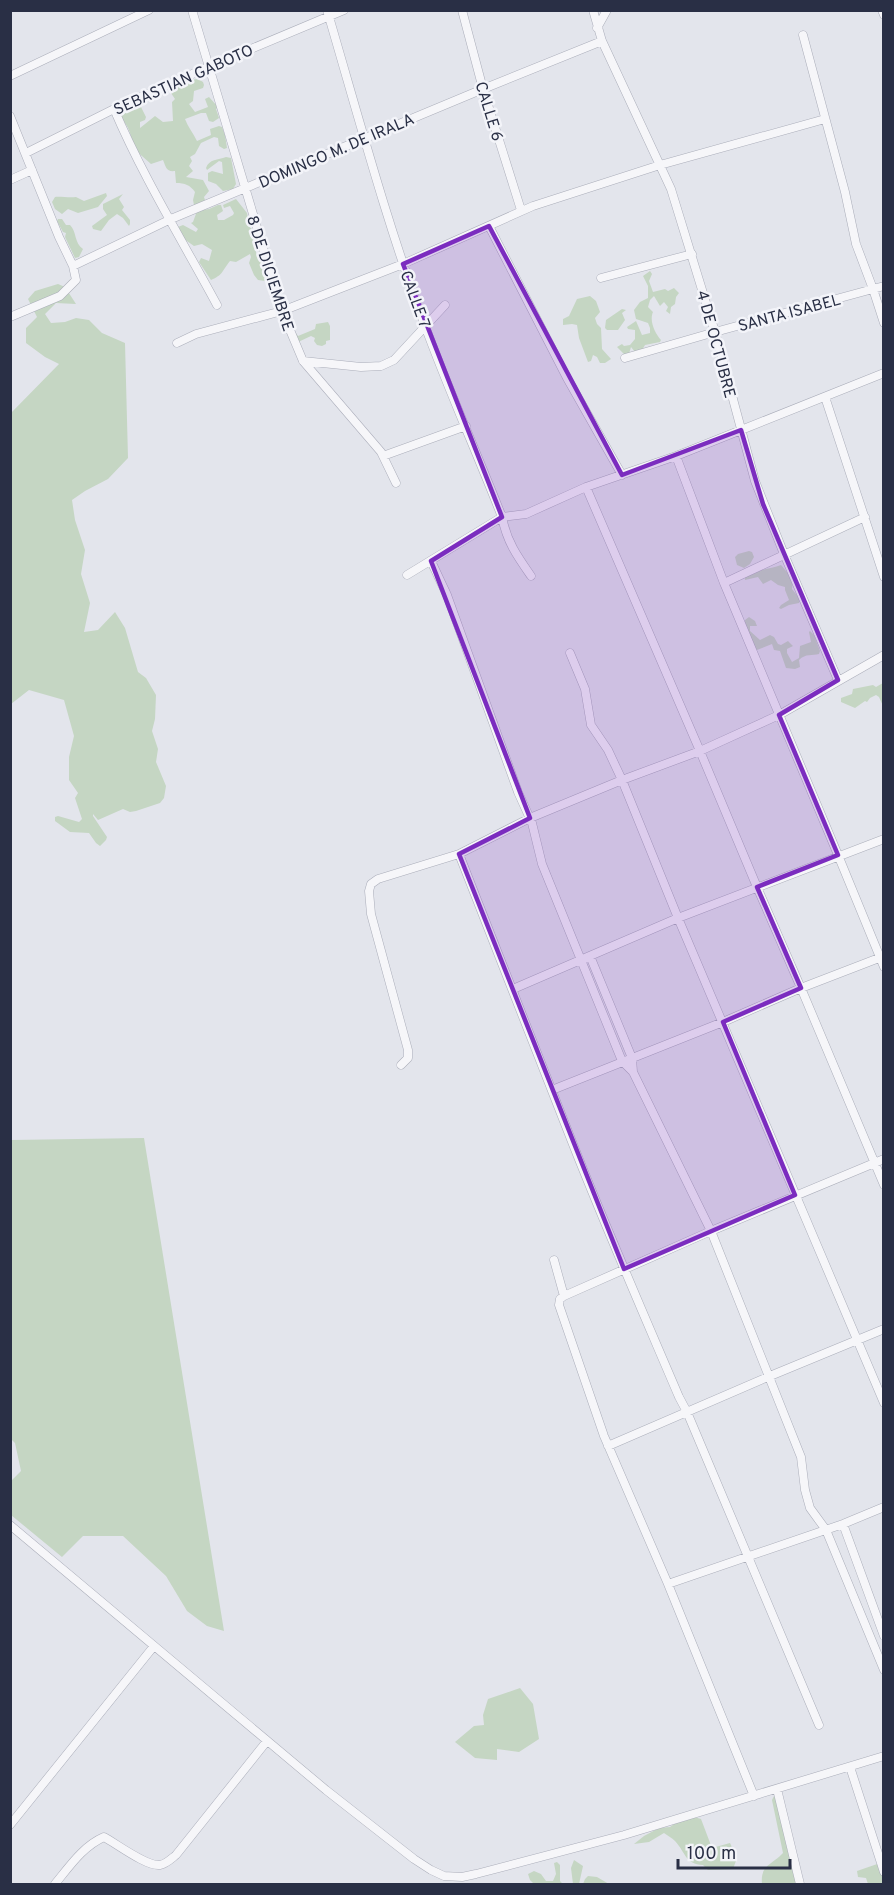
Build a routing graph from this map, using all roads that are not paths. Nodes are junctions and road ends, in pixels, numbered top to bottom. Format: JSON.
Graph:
{"nodes":[{"id":1,"x":149,"y":10,"type":"edge"},
{"id":2,"x":192,"y":10,"type":"edge"},
{"id":3,"x":344,"y":10,"type":"edge"},
{"id":4,"x":462,"y":10,"type":"edge"},
{"id":5,"x":592,"y":10,"type":"edge"},
{"id":6,"x":607,"y":10,"type":"edge"},
{"id":7,"x":882,"y":10,"type":"edge"},
{"id":8,"x":328,"y":14,"type":"edge"},
{"id":9,"x":884,"y":15,"type":"edge"},
{"id":10,"x":597,"y":28,"type":"junction"},
{"id":11,"x":802,"y":35,"type":"dead end"},
{"id":12,"x":602,"y":41,"type":"junction"},
{"id":13,"x":208,"y":67,"type":"junction"},
{"id":14,"x":10,"y":76,"type":"edge"},
{"id":15,"x":483,"y":88,"type":"junction"},
{"id":16,"x":114,"y":110,"type":"junction"},
{"id":17,"x":10,"y":116,"type":"edge"},
{"id":18,"x":825,"y":119,"type":"junction"},
{"id":19,"x":363,"y":139,"type":"junction"},
{"id":20,"x":26,"y":153,"type":"junction"},
{"id":21,"x":660,"y":165,"type":"junction"},
{"id":22,"x":32,"y":170,"type":"junction"},
{"id":23,"x":10,"y":180,"type":"edge"},
{"id":24,"x":244,"y":189,"type":"junction"},
{"id":25,"x":521,"y":210,"type":"junction"},
{"id":26,"x":171,"y":219,"type":"junction"},
{"id":27,"x":489,"y":226,"type":"junction"},
{"id":28,"x":692,"y":254,"type":"junction"},
{"id":29,"x":403,"y":264,"type":"junction"},
{"id":30,"x":73,"y":266,"type":"junction"},
{"id":31,"x":601,"y":278,"type":"dead end"},
{"id":32,"x":884,"y":286,"type":"edge"},
{"id":33,"x":873,"y":289,"type":"junction"},
{"id":34,"x":445,"y":304,"type":"dead end"},
{"id":35,"x":217,"y":305,"type":"dead end"},
{"id":36,"x":282,"y":311,"type":"junction"},
{"id":37,"x":10,"y":317,"type":"edge"},
{"id":38,"x":884,"y":323,"type":"edge"},
{"id":39,"x":425,"y":325,"type":"junction"},
{"id":40,"x":715,"y":332,"type":"junction"},
{"id":41,"x":177,"y":342,"type":"dead end"},
{"id":42,"x":625,"y":358,"type":"dead end"},
{"id":43,"x":303,"y":361,"type":"junction"},
{"id":44,"x":884,"y":373,"type":"edge"},
{"id":45,"x":825,"y":397,"type":"junction"},
{"id":46,"x":466,"y":426,"type":"junction"},
{"id":47,"x":741,"y":430,"type":"junction"},
{"id":48,"x":382,"y":456,"type":"junction"},
{"id":49,"x":676,"y":456,"type":"junction"},
{"id":50,"x":622,"y":475,"type":"junction"},
{"id":51,"x":396,"y":483,"type":"dead end"},
{"id":52,"x":586,"y":487,"type":"junction"},
{"id":53,"x":502,"y":517,"type":"junction"},
{"id":54,"x":865,"y":517,"type":"junction"},
{"id":55,"x":784,"y":554,"type":"junction"},
{"id":56,"x":431,"y":561,"type":"junction"},
{"id":57,"x":407,"y":575,"type":"dead end"},
{"id":58,"x":531,"y":576,"type":"dead end"},
{"id":59,"x":884,"y":577,"type":"edge"},
{"id":60,"x":724,"y":583,"type":"junction"},
{"id":61,"x":570,"y":653,"type":"dead end"},
{"id":62,"x":884,"y":655,"type":"edge"},
{"id":63,"x":838,"y":680,"type":"junction"},
{"id":64,"x":779,"y":715,"type":"junction"},
{"id":65,"x":700,"y":751,"type":"junction"},
{"id":66,"x":622,"y":780,"type":"junction"},
{"id":67,"x":530,"y":818,"type":"junction"},
{"id":68,"x":884,"y":839,"type":"edge"},
{"id":69,"x":459,"y":854,"type":"junction"},
{"id":70,"x":838,"y":855,"type":"junction"},
{"id":71,"x":757,"y":888,"type":"junction"},
{"id":72,"x":678,"y":918,"type":"junction"},
{"id":73,"x":590,"y":956,"type":"junction"},
{"id":74,"x":879,"y":957,"type":"junction"},
{"id":75,"x":581,"y":960,"type":"junction"},
{"id":76,"x":884,"y":967,"type":"edge"},
{"id":77,"x":801,"y":988,"type":"junction"},
{"id":78,"x":513,"y":989,"type":"junction"},
{"id":79,"x":723,"y":1022,"type":"junction"},
{"id":80,"x":632,"y":1058,"type":"junction"},
{"id":81,"x":622,"y":1061,"type":"junction"},
{"id":82,"x":400,"y":1065,"type":"dead end"},
{"id":83,"x":633,"y":1072,"type":"junction"},
{"id":84,"x":552,"y":1090,"type":"junction"},
{"id":85,"x":884,"y":1159,"type":"edge"},
{"id":86,"x":874,"y":1163,"type":"junction"},
{"id":87,"x":884,"y":1185,"type":"edge"},
{"id":88,"x":795,"y":1195,"type":"junction"},
{"id":89,"x":711,"y":1231,"type":"junction"},
{"id":90,"x":554,"y":1260,"type":"dead end"},
{"id":91,"x":624,"y":1269,"type":"junction"},
{"id":92,"x":564,"y":1296,"type":"junction"},
{"id":93,"x":884,"y":1329,"type":"edge"},
{"id":94,"x":856,"y":1342,"type":"junction"},
{"id":95,"x":770,"y":1376,"type":"junction"},
{"id":96,"x":884,"y":1403,"type":"edge"},
{"id":97,"x":687,"y":1412,"type":"junction"},
{"id":98,"x":608,"y":1446,"type":"junction"},
{"id":99,"x":884,"y":1507,"type":"edge"},
{"id":100,"x":843,"y":1524,"type":"junction"},
{"id":101,"x":10,"y":1526,"type":"edge"},
{"id":102,"x":826,"y":1530,"type":"junction"},
{"id":103,"x":748,"y":1556,"type":"junction"},
{"id":104,"x":668,"y":1584,"type":"junction"},
{"id":105,"x":884,"y":1636,"type":"edge"},
{"id":106,"x":154,"y":1646,"type":"junction"},
{"id":107,"x":884,"y":1670,"type":"edge"},
{"id":108,"x":819,"y":1725,"type":"dead end"},
{"id":109,"x":267,"y":1741,"type":"junction"},
{"id":110,"x":884,"y":1756,"type":"edge"},
{"id":111,"x":850,"y":1767,"type":"junction"},
{"id":112,"x":777,"y":1789,"type":"junction"},
{"id":113,"x":754,"y":1796,"type":"junction"},
{"id":114,"x":10,"y":1825,"type":"edge"},
{"id":115,"x":884,"y":1872,"type":"edge"},
{"id":116,"x":55,"y":1884,"type":"edge"},
{"id":117,"x":800,"y":1884,"type":"edge"}],
"edges":[{"from":1,"to":14,"type":"street"},
{"from":2,"to":13,"type":"street","name":"8 DE DICIEMBRE"},
{"from":3,"to":8,"type":"street","name":"SEBASTIAN GABOTO"},
{"from":4,"to":15,"type":"street","name":"CALLE 6"},
{"from":5,"to":10,"type":"street","name":"4 DE OCTUBRE"},
{"from":6,"to":10,"type":"street"},
{"from":7,"to":9,"type":"street"},
{"from":8,"to":13,"type":"street","name":"SEBASTIAN GABOTO"},
{"from":8,"to":19,"type":"street","name":"CALLE 7"},
{"from":10,"to":12,"type":"street","name":"4 DE OCTUBRE"},
{"from":11,"to":18,"type":"street"},
{"from":12,"to":15,"type":"street","name":"DOMINGO M. DE IRALA"},
{"from":12,"to":21,"type":"street","name":"4 DE OCTUBRE"},
{"from":13,"to":16,"type":"street","name":"SEBASTIAN GABOTO"},
{"from":13,"to":24,"type":"street","name":"8 DE DICIEMBRE"},
{"from":15,"to":19,"type":"street","name":"DOMINGO M. DE IRALA"},
{"from":15,"to":25,"type":"street","name":"CALLE 6"},
{"from":16,"to":20,"type":"street","name":"SEBASTIAN GABOTO"},
{"from":16,"to":26,"type":"street"},
{"from":17,"to":20,"type":"street"},
{"from":18,"to":21,"type":"street"},
{"from":18,"to":33,"type":"street"},
{"from":19,"to":24,"type":"street","name":"DOMINGO M. DE IRALA"},
{"from":19,"to":29,"type":"street","name":"CALLE 7"},
{"from":20,"to":22,"type":"street"},
{"from":21,"to":25,"type":"street"},
{"from":21,"to":28,"type":"street","name":"4 DE OCTUBRE"},
{"from":22,"to":23,"type":"street"},
{"from":22,"to":30,"type":"street"},
{"from":24,"to":26,"type":"street","name":"DOMINGO M. DE IRALA"},
{"from":24,"to":36,"type":"street","name":"8 DE DICIEMBRE"},
{"from":25,"to":27,"type":"street"},
{"from":26,"to":30,"type":"street","name":"DOMINGO M. DE IRALA"},
{"from":26,"to":35,"type":"street"},
{"from":27,"to":29,"type":"street"},
{"from":27,"to":50,"type":"street"},
{"from":28,"to":31,"type":"street"},
{"from":28,"to":40,"type":"street","name":"4 DE OCTUBRE"},
{"from":29,"to":36,"type":"street"},
{"from":29,"to":39,"type":"street","name":"CALLE 7"},
{"from":30,"to":37,"type":"street"},
{"from":32,"to":33,"type":"street","name":"SANTA ISABEL"},
{"from":33,"to":38,"type":"street"},
{"from":33,"to":40,"type":"street","name":"SANTA ISABEL"},
{"from":34,"to":39,"type":"street"},
{"from":36,"to":41,"type":"street"},
{"from":36,"to":43,"type":"street","name":"8 DE DICIEMBRE"},
{"from":39,"to":43,"type":"street"},
{"from":39,"to":46,"type":"street","name":"CALLE 7"},
{"from":40,"to":42,"type":"street","name":"SANTA ISABEL"},
{"from":40,"to":47,"type":"street","name":"4 DE OCTUBRE"},
{"from":43,"to":48,"type":"street","name":"8 DE DICIEMBRE"},
{"from":44,"to":45,"type":"street"},
{"from":45,"to":47,"type":"street"},
{"from":45,"to":54,"type":"street"},
{"from":46,"to":48,"type":"street"},
{"from":46,"to":53,"type":"street","name":"CALLE 7"},
{"from":47,"to":49,"type":"street"},
{"from":47,"to":55,"type":"street","name":"4 DE OCTUBRE"},
{"from":48,"to":51,"type":"street","name":"8 DE DICIEMBRE"},
{"from":49,"to":50,"type":"street"},
{"from":49,"to":60,"type":"street"},
{"from":50,"to":52,"type":"street"},
{"from":52,"to":53,"type":"street"},
{"from":52,"to":65,"type":"street"},
{"from":53,"to":56,"type":"street"},
{"from":53,"to":58,"type":"street","name":"CALLE 7"},
{"from":54,"to":55,"type":"street"},
{"from":54,"to":59,"type":"street"},
{"from":55,"to":60,"type":"street"},
{"from":55,"to":63,"type":"street","name":"4 DE OCTUBRE"},
{"from":56,"to":57,"type":"street"},
{"from":56,"to":67,"type":"street"},
{"from":60,"to":64,"type":"street"},
{"from":61,"to":66,"type":"street"},
{"from":62,"to":63,"type":"street"},
{"from":63,"to":64,"type":"street"},
{"from":64,"to":65,"type":"street"},
{"from":64,"to":70,"type":"street"},
{"from":65,"to":66,"type":"street"},
{"from":65,"to":71,"type":"street"},
{"from":66,"to":67,"type":"street"},
{"from":66,"to":72,"type":"street"},
{"from":67,"to":69,"type":"street"},
{"from":67,"to":75,"type":"street"},
{"from":68,"to":70,"type":"street"},
{"from":69,"to":78,"type":"street"},
{"from":69,"to":82,"type":"street"},
{"from":70,"to":71,"type":"street"},
{"from":70,"to":74,"type":"street"},
{"from":71,"to":72,"type":"street"},
{"from":71,"to":77,"type":"street"},
{"from":72,"to":73,"type":"street"},
{"from":72,"to":79,"type":"street"},
{"from":73,"to":75,"type":"street"},
{"from":73,"to":80,"type":"street"},
{"from":74,"to":76,"type":"street"},
{"from":74,"to":77,"type":"street"},
{"from":75,"to":78,"type":"street"},
{"from":75,"to":81,"type":"street"},
{"from":77,"to":79,"type":"street"},
{"from":77,"to":86,"type":"street"},
{"from":78,"to":84,"type":"street"},
{"from":79,"to":80,"type":"street"},
{"from":79,"to":88,"type":"street"},
{"from":80,"to":81,"type":"street"},
{"from":80,"to":83,"type":"street"},
{"from":81,"to":83,"type":"street"},
{"from":81,"to":84,"type":"street"},
{"from":83,"to":89,"type":"street"},
{"from":84,"to":91,"type":"street"},
{"from":85,"to":86,"type":"street"},
{"from":86,"to":87,"type":"street"},
{"from":86,"to":88,"type":"street"},
{"from":88,"to":89,"type":"street"},
{"from":88,"to":94,"type":"street"},
{"from":89,"to":91,"type":"street"},
{"from":89,"to":95,"type":"street"},
{"from":90,"to":92,"type":"street"},
{"from":91,"to":92,"type":"street"},
{"from":91,"to":97,"type":"street"},
{"from":92,"to":98,"type":"street"},
{"from":93,"to":94,"type":"street"},
{"from":94,"to":95,"type":"street"},
{"from":94,"to":96,"type":"street"},
{"from":95,"to":97,"type":"street"},
{"from":95,"to":102,"type":"street"},
{"from":97,"to":98,"type":"street"},
{"from":97,"to":103,"type":"street"},
{"from":98,"to":104,"type":"street"},
{"from":99,"to":100,"type":"street"},
{"from":100,"to":102,"type":"street"},
{"from":100,"to":105,"type":"street"},
{"from":101,"to":106,"type":"street"},
{"from":102,"to":103,"type":"street"},
{"from":102,"to":107,"type":"street"},
{"from":103,"to":104,"type":"street"},
{"from":103,"to":108,"type":"street"},
{"from":104,"to":113,"type":"street"},
{"from":106,"to":109,"type":"street"},
{"from":106,"to":114,"type":"street"},
{"from":109,"to":113,"type":"street"},
{"from":109,"to":116,"type":"street"},
{"from":110,"to":111,"type":"street"},
{"from":111,"to":112,"type":"street"},
{"from":111,"to":115,"type":"street"},
{"from":112,"to":113,"type":"street"},
{"from":112,"to":117,"type":"street"}]}
